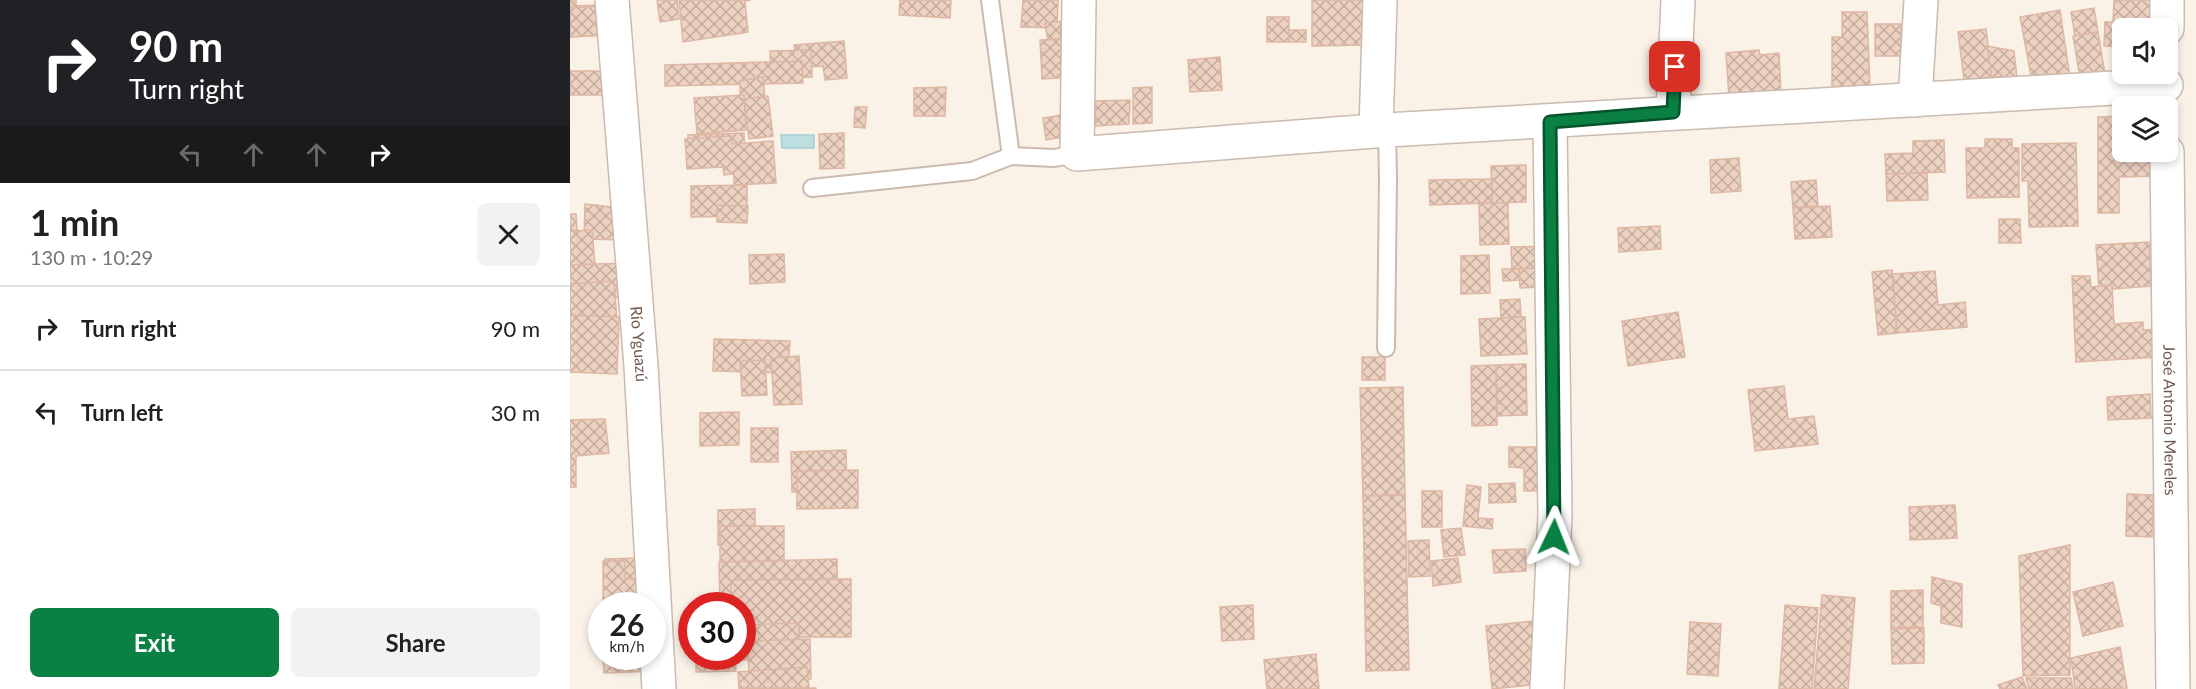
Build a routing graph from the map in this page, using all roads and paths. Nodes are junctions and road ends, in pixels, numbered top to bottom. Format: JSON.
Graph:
{"nodes":[{"id":1,"x":612,"y":0,"type":"edge"},
{"id":2,"x":990,"y":0,"type":"edge"},
{"id":3,"x":1079,"y":0,"type":"edge"},
{"id":4,"x":1380,"y":0,"type":"edge"},
{"id":5,"x":1678,"y":0,"type":"edge"},
{"id":6,"x":1922,"y":0,"type":"edge"},
{"id":7,"x":2167,"y":0,"type":"edge"},
{"id":8,"x":2167,"y":18,"type":"edge"},
{"id":9,"x":2167,"y":88,"type":"edge"},
{"id":10,"x":1915,"y":100,"type":"junction"},
{"id":11,"x":1673,"y":112,"type":"junction"},
{"id":12,"x":1550,"y":122,"type":"junction"},
{"id":13,"x":1381,"y":130,"type":"junction"},
{"id":14,"x":1077,"y":154,"type":"junction"},
{"id":15,"x":1011,"y":156,"type":"junction"},
{"id":16,"x":2167,"y":162,"type":"edge"},
{"id":17,"x":812,"y":188,"type":"dead end"},
{"id":18,"x":1386,"y":348,"type":"dead end"},
{"id":19,"x":659,"y":689,"type":"edge"},
{"id":20,"x":1547,"y":689,"type":"edge"},
{"id":21,"x":2173,"y":689,"type":"edge"}],
"edges":[{"from":1,"to":19,"type":"street","name":"Río Yguazú"},
{"from":2,"to":15,"type":"lane"},
{"from":3,"to":14,"type":"street"},
{"from":4,"to":13,"type":"street"},
{"from":5,"to":11,"type":"street"},
{"from":6,"to":10,"type":"street"},
{"from":7,"to":8,"type":"street"},
{"from":9,"to":10,"type":"street"},
{"from":10,"to":11,"type":"street"},
{"from":11,"to":12,"type":"street"},
{"from":12,"to":13,"type":"street"},
{"from":12,"to":20,"type":"street"},
{"from":13,"to":14,"type":"street"},
{"from":13,"to":18,"type":"lane"},
{"from":14,"to":15,"type":"lane"},
{"from":15,"to":17,"type":"lane"},
{"from":16,"to":21,"type":"street","name":"José Antonio Mereles"}]}
